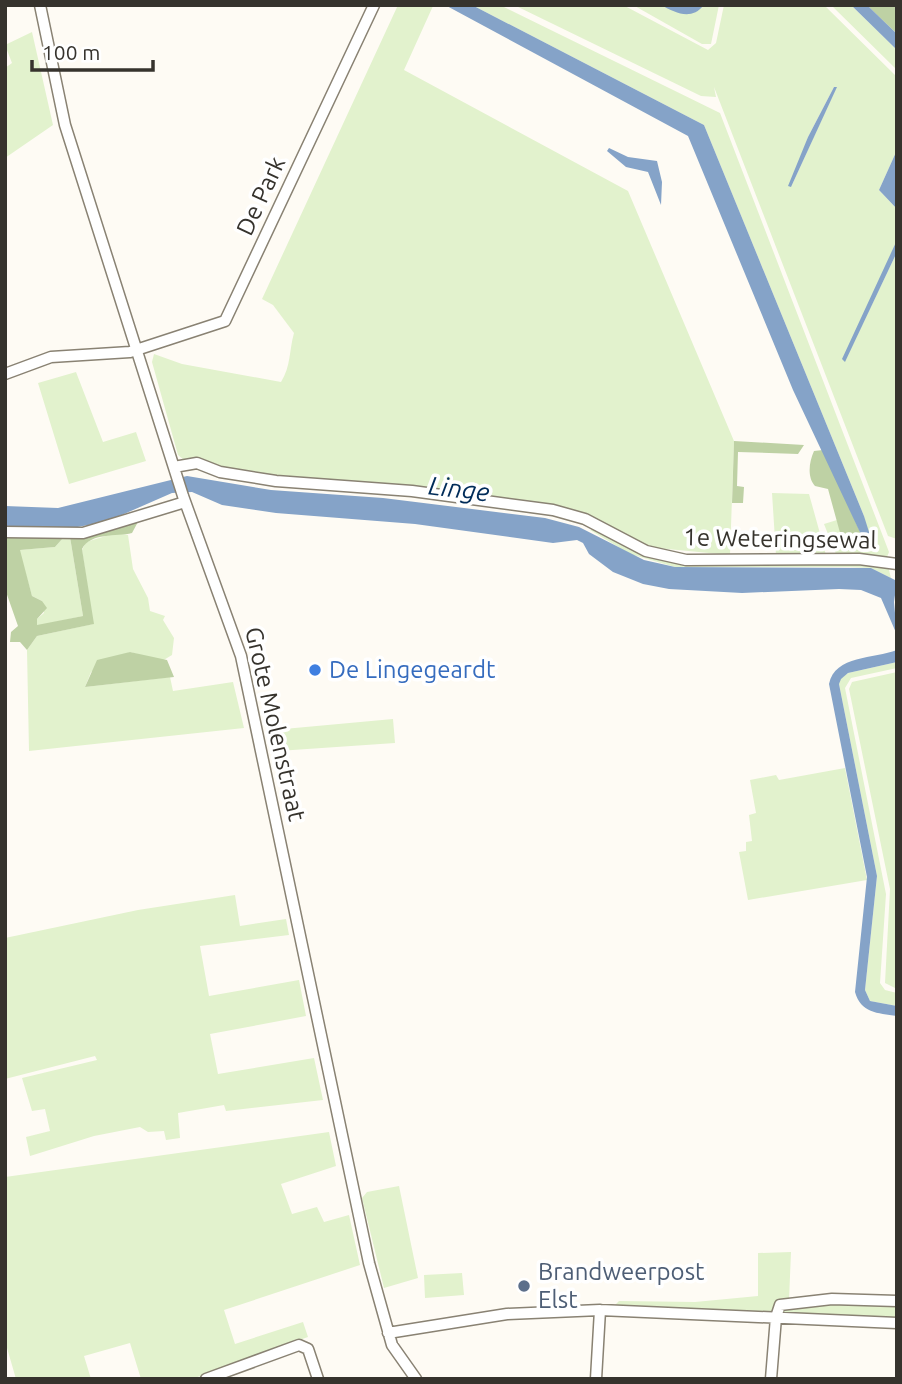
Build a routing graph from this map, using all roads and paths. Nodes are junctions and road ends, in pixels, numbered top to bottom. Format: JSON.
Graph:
{"nodes":[{"id":1,"x":40,"y":5,"type":"edge"},
{"id":2,"x":374,"y":5,"type":"edge"},
{"id":3,"x":138,"y":351,"type":"junction"},
{"id":4,"x":5,"y":374,"type":"edge"},
{"id":5,"x":175,"y":471,"type":"junction"},
{"id":6,"x":184,"y":499,"type":"junction"},
{"id":7,"x":5,"y":532,"type":"edge"},
{"id":8,"x":897,"y":564,"type":"edge"},
{"id":9,"x":897,"y":1301,"type":"edge"},
{"id":10,"x":600,"y":1310,"type":"junction"},
{"id":11,"x":776,"y":1317,"type":"junction"},
{"id":12,"x":897,"y":1323,"type":"edge"},
{"id":13,"x":388,"y":1333,"type":"junction"},
{"id":14,"x":206,"y":1379,"type":"edge"},
{"id":15,"x":318,"y":1379,"type":"edge"},
{"id":16,"x":416,"y":1379,"type":"edge"},
{"id":17,"x":596,"y":1379,"type":"edge"},
{"id":18,"x":771,"y":1379,"type":"edge"}],
"edges":[{"from":1,"to":3,"type":"street","name":"Grote Molenstraat"},
{"from":2,"to":3,"type":"street","name":"De Park"},
{"from":3,"to":4,"type":"street","name":"De Park"},
{"from":3,"to":5,"type":"street","name":"Grote Molenstraat"},
{"from":5,"to":6,"type":"street","name":"Grote Molenstraat"},
{"from":5,"to":8,"type":"street","name":"1e Weteringsewal"},
{"from":6,"to":7,"type":"street"},
{"from":6,"to":13,"type":"street","name":"Grote Molenstraat"},
{"from":9,"to":11,"type":"street"},
{"from":10,"to":11,"type":"street"},
{"from":10,"to":13,"type":"street"},
{"from":10,"to":17,"type":"street"},
{"from":11,"to":12,"type":"street"},
{"from":11,"to":18,"type":"street"},
{"from":13,"to":16,"type":"street","name":"Grote Molenstraat"},
{"from":14,"to":15,"type":"street"}]}
